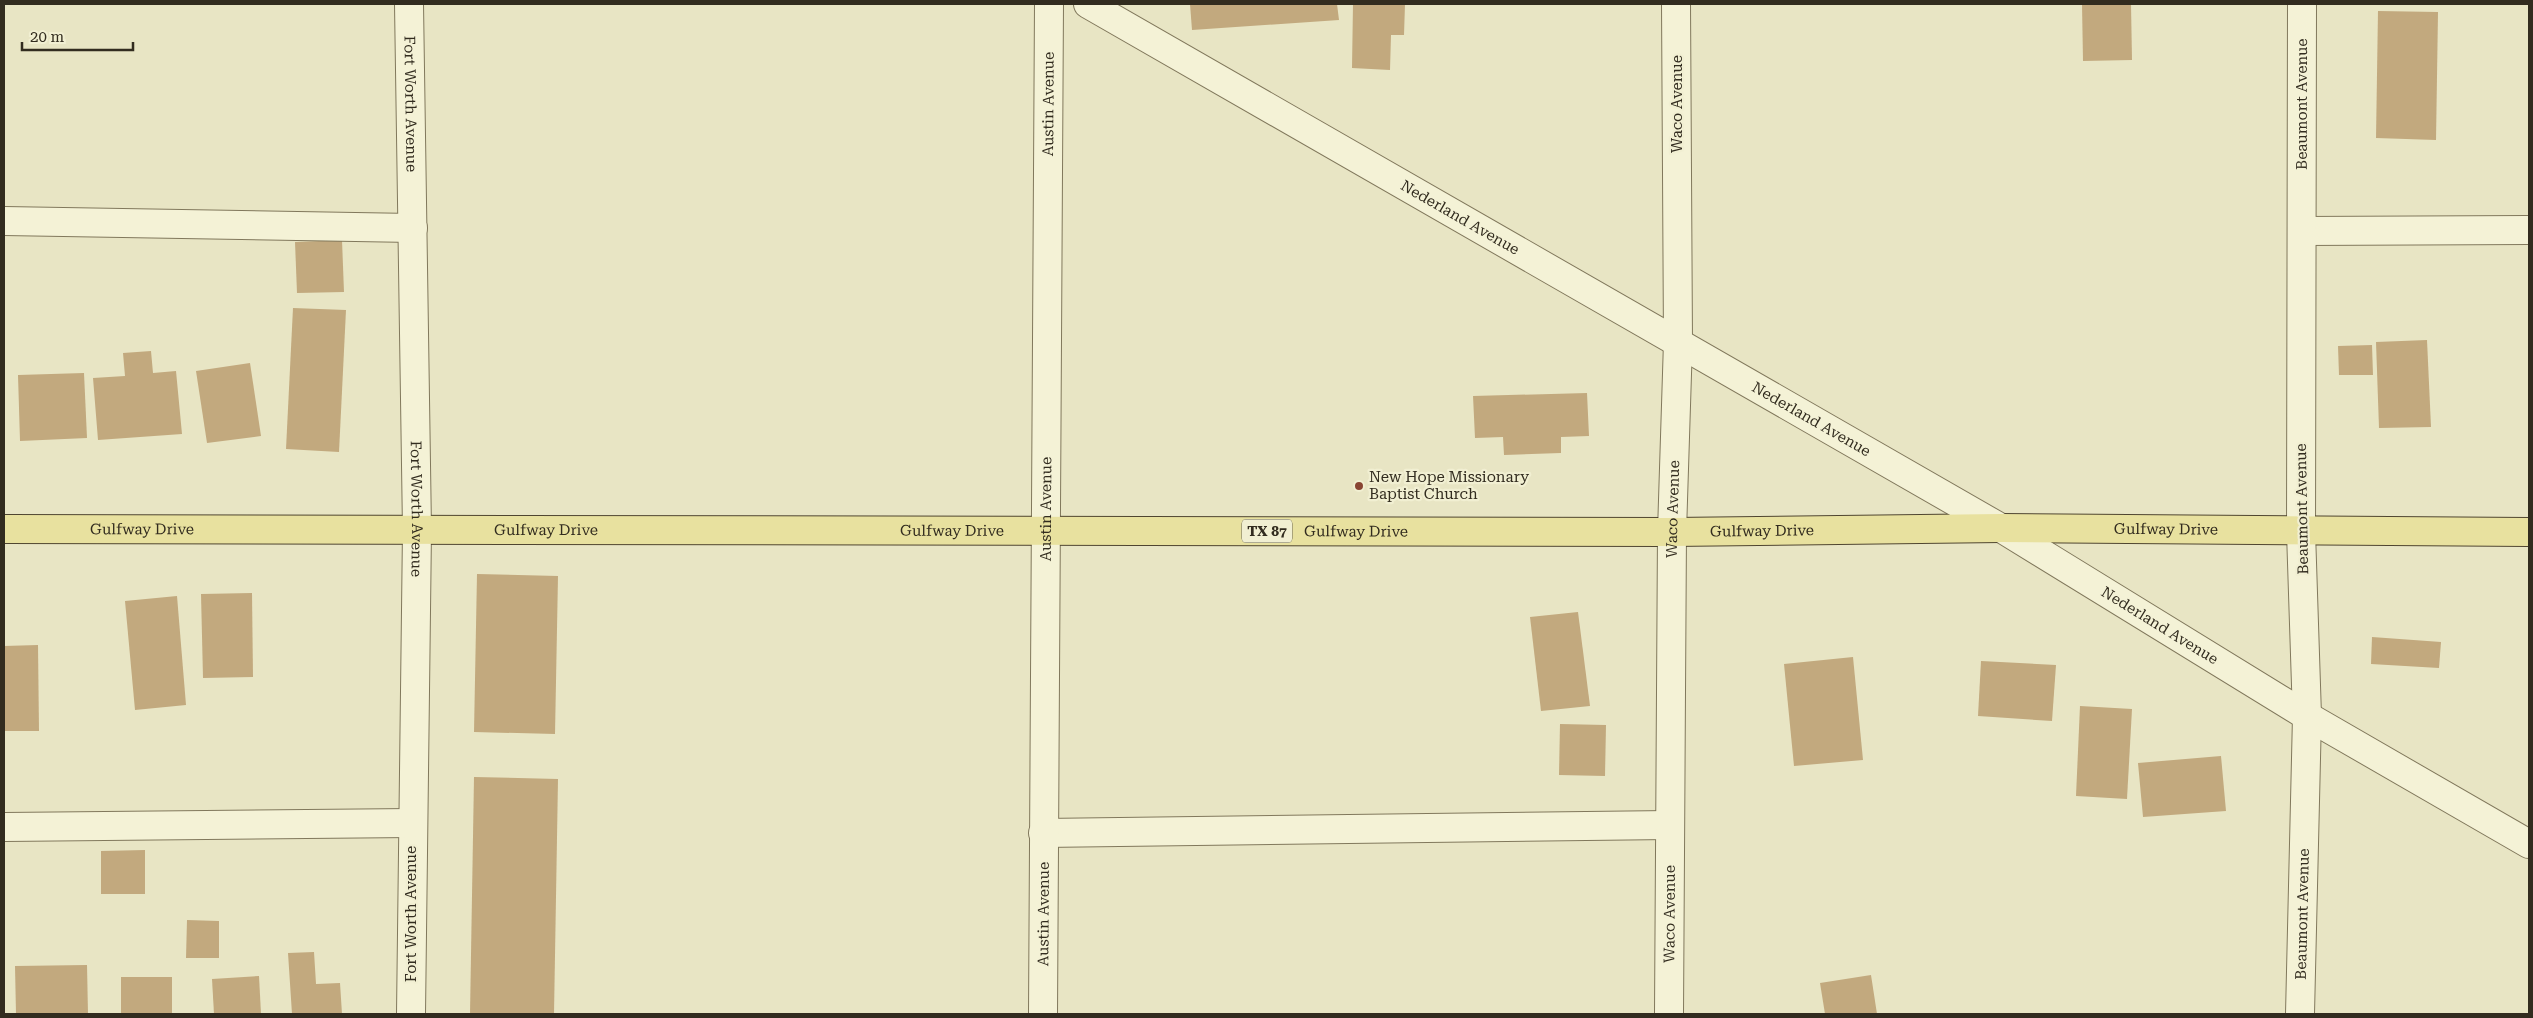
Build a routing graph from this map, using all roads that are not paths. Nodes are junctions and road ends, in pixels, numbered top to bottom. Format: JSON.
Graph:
{"nodes":[{"id":1,"x":409,"y":4,"type":"edge"},
{"id":2,"x":1049,"y":4,"type":"edge"},
{"id":3,"x":1088,"y":4,"type":"edge"},
{"id":4,"x":1676,"y":4,"type":"edge"},
{"id":5,"x":2302,"y":4,"type":"edge"},
{"id":6,"x":4,"y":221,"type":"edge"},
{"id":7,"x":413,"y":228,"type":"junction"},
{"id":8,"x":2529,"y":230,"type":"edge"},
{"id":9,"x":2302,"y":231,"type":"junction"},
{"id":10,"x":1678,"y":342,"type":"junction"},
{"id":11,"x":2001,"y":528,"type":"junction"},
{"id":12,"x":4,"y":530,"type":"edge"},
{"id":13,"x":417,"y":530,"type":"junction"},
{"id":14,"x":1046,"y":531,"type":"junction"},
{"id":15,"x":1672,"y":532,"type":"junction"},
{"id":16,"x":2301,"y":532,"type":"junction"},
{"id":17,"x":2529,"y":532,"type":"edge"},
{"id":18,"x":2307,"y":716,"type":"junction"},
{"id":19,"x":412,"y":823,"type":"junction"},
{"id":20,"x":1669,"y":825,"type":"junction"},
{"id":21,"x":4,"y":827,"type":"edge"},
{"id":22,"x":1043,"y":833,"type":"junction"},
{"id":23,"x":2529,"y":844,"type":"edge"},
{"id":24,"x":411,"y":1014,"type":"edge"},
{"id":25,"x":1043,"y":1014,"type":"edge"},
{"id":26,"x":1669,"y":1014,"type":"edge"},
{"id":27,"x":2300,"y":1014,"type":"edge"}],
"edges":[{"from":1,"to":7,"type":"street","name":"Fort Worth Avenue"},
{"from":2,"to":14,"type":"street","name":"Austin Avenue"},
{"from":3,"to":10,"type":"street","name":"Nederland Avenue"},
{"from":4,"to":10,"type":"street","name":"Waco Avenue"},
{"from":5,"to":9,"type":"street","name":"Beaumont Avenue"},
{"from":6,"to":7,"type":"street"},
{"from":7,"to":13,"type":"street","name":"Fort Worth Avenue"},
{"from":8,"to":9,"type":"street"},
{"from":9,"to":16,"type":"street","name":"Beaumont Avenue"},
{"from":10,"to":11,"type":"street","name":"Nederland Avenue"},
{"from":10,"to":15,"type":"street","name":"Waco Avenue"},
{"from":11,"to":15,"type":"main road","name":"Gulfway Drive","number":"TX 87"},
{"from":11,"to":16,"type":"main road","name":"Gulfway Drive","number":"TX 87"},
{"from":11,"to":18,"type":"street","name":"Nederland Avenue"},
{"from":12,"to":13,"type":"main road","name":"Gulfway Drive","number":"TX 87"},
{"from":13,"to":14,"type":"main road","name":"Gulfway Drive","number":"TX 87"},
{"from":13,"to":19,"type":"street","name":"Fort Worth Avenue"},
{"from":14,"to":15,"type":"main road","name":"Gulfway Drive","number":"TX 87"},
{"from":14,"to":22,"type":"street","name":"Austin Avenue"},
{"from":15,"to":20,"type":"street","name":"Waco Avenue"},
{"from":16,"to":17,"type":"main road","name":"Gulfway Drive","number":"TX 87"},
{"from":16,"to":18,"type":"street","name":"Beaumont Avenue"},
{"from":18,"to":23,"type":"street","name":"Nederland Avenue"},
{"from":18,"to":27,"type":"street","name":"Beaumont Avenue"},
{"from":19,"to":21,"type":"street"},
{"from":19,"to":24,"type":"street","name":"Fort Worth Avenue"},
{"from":20,"to":22,"type":"street"},
{"from":20,"to":26,"type":"street","name":"Waco Avenue"},
{"from":22,"to":25,"type":"street","name":"Austin Avenue"}]}
